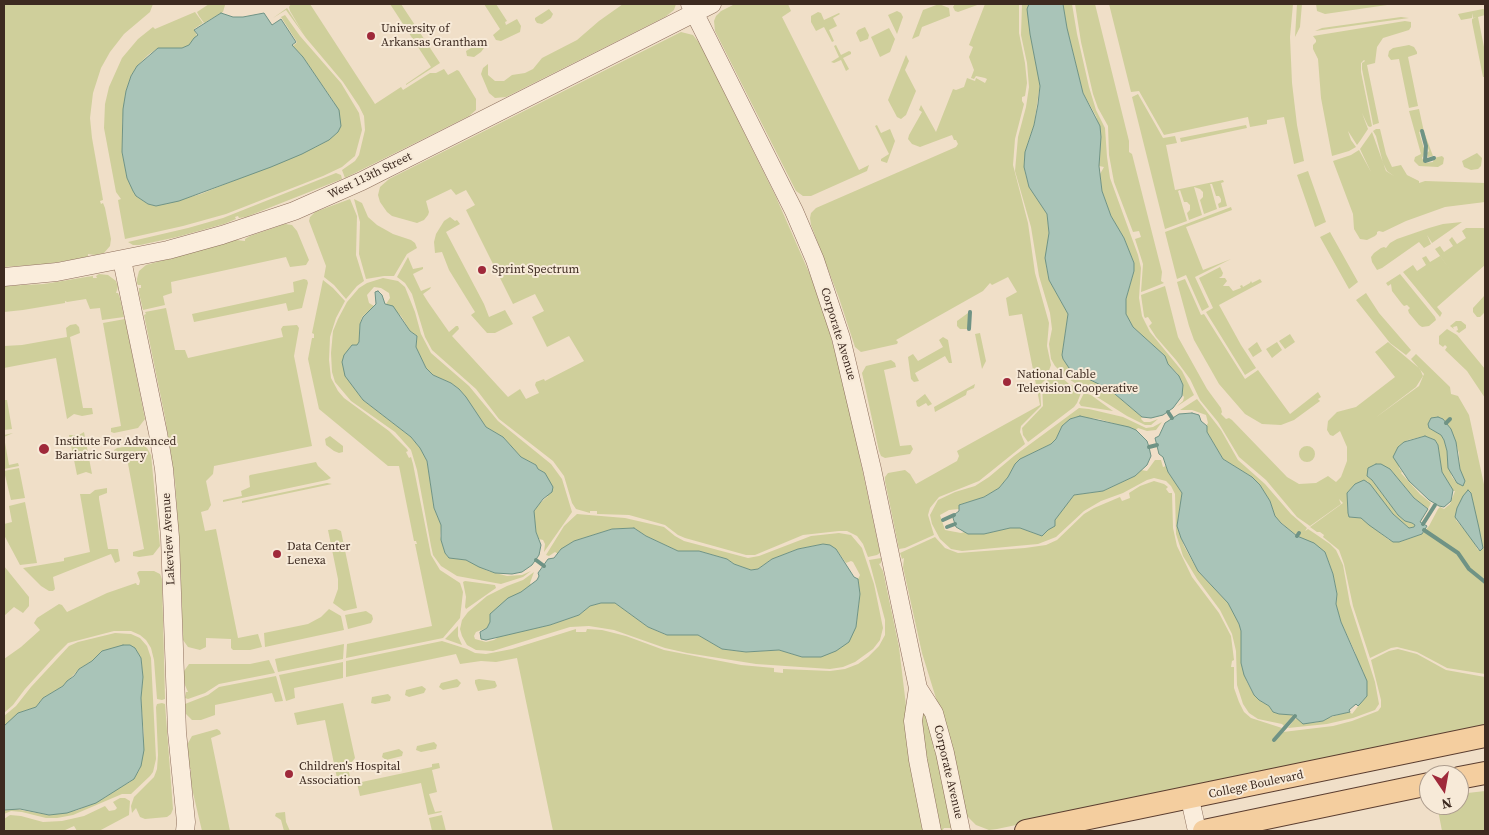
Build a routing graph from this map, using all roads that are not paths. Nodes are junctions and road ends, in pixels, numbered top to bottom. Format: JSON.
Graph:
{"nodes":[{"id":1,"x":712,"y":4,"type":"edge"},
{"id":2,"x":692,"y":8,"type":"edge"},
{"id":3,"x":122,"y":260,"type":"junction"},
{"id":4,"x":4,"y":277,"type":"edge"},
{"id":5,"x":918,"y":688,"type":"junction"},
{"id":6,"x":1485,"y":736,"type":"edge"},
{"id":7,"x":1485,"y":773,"type":"edge"},
{"id":8,"x":1469,"y":776,"type":"edge"},
{"id":9,"x":1419,"y":786,"type":"edge"},
{"id":10,"x":1190,"y":799,"type":"junction"},
{"id":11,"x":188,"y":828,"type":"edge"},
{"id":12,"x":932,"y":831,"type":"edge"},
{"id":13,"x":961,"y":831,"type":"edge"},
{"id":14,"x":1026,"y":831,"type":"edge"},
{"id":15,"x":1197,"y":831,"type":"edge"},
{"id":16,"x":1204,"y":831,"type":"edge"}],
"edges":[{"from":1,"to":2,"type":"street","name":"West 113th Street"},
{"from":2,"to":3,"type":"street","name":"West 113th Street"},
{"from":2,"to":5,"type":"street","name":"Corporate Avenue"},
{"from":3,"to":4,"type":"street","name":"West 113th Street"},
{"from":3,"to":11,"type":"street","name":"Lakeview Avenue"},
{"from":5,"to":12,"type":"street","name":"Corporate Avenue"},
{"from":5,"to":13,"type":"street","name":"Corporate Avenue"},
{"from":6,"to":10,"type":"main road","name":"College Boulevard"},
{"from":7,"to":8,"type":"main road"},
{"from":9,"to":16,"type":"main road"},
{"from":10,"to":14,"type":"main road","name":"College Boulevard"},
{"from":10,"to":15,"type":"street"}]}
